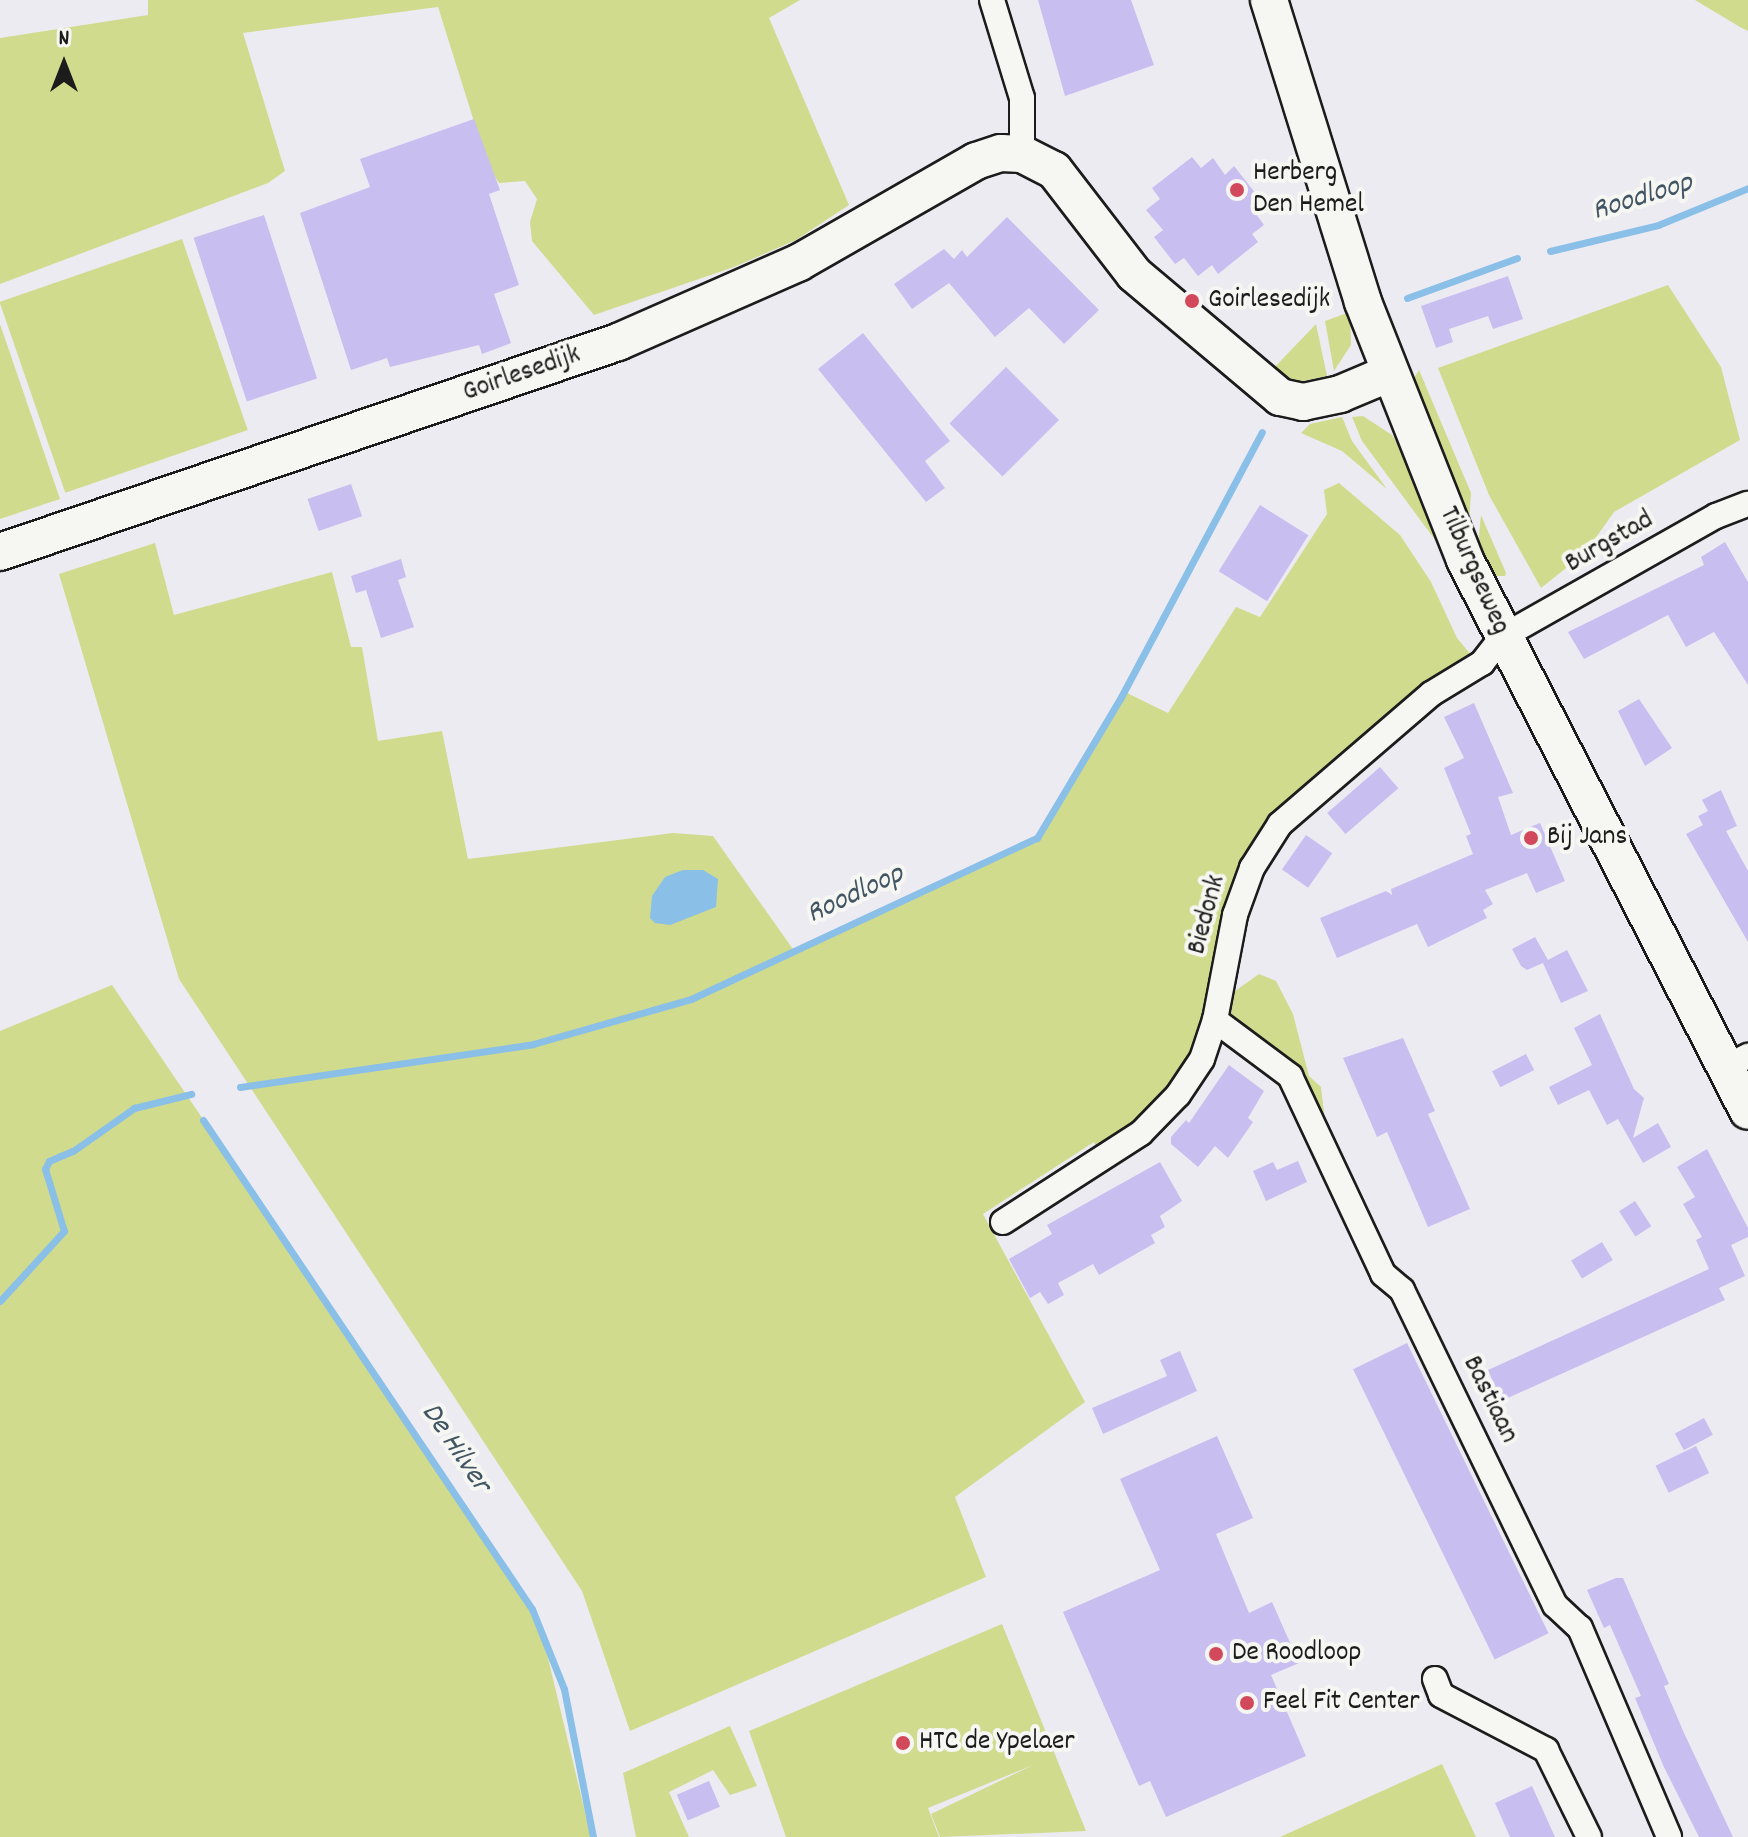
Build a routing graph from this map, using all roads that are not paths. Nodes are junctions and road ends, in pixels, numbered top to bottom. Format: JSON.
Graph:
{"nodes":[{"id":1,"x":992,"y":0,"type":"edge"},
{"id":2,"x":1269,"y":0,"type":"edge"},
{"id":3,"x":1022,"y":154,"type":"junction"},
{"id":4,"x":1390,"y":373,"type":"junction"},
{"id":5,"x":1748,"y":504,"type":"edge"},
{"id":6,"x":0,"y":552,"type":"edge"},
{"id":7,"x":1502,"y":637,"type":"junction"},
{"id":8,"x":1215,"y":1020,"type":"junction"},
{"id":9,"x":1737,"y":1062,"type":"edge"},
{"id":10,"x":1748,"y":1111,"type":"edge"},
{"id":11,"x":1003,"y":1222,"type":"dead end"},
{"id":12,"x":1435,"y":1679,"type":"dead end"},
{"id":13,"x":1589,"y":1837,"type":"edge"},
{"id":14,"x":1669,"y":1837,"type":"edge"}],
"edges":[{"from":1,"to":3,"type":"street"},
{"from":2,"to":4,"type":"street","name":"Tilburgseweg"},
{"from":3,"to":4,"type":"street"},
{"from":3,"to":6,"type":"street","name":"Goirlesedijk"},
{"from":4,"to":7,"type":"street","name":"Tilburgseweg"},
{"from":5,"to":7,"type":"street","name":"Burgstad"},
{"from":7,"to":8,"type":"street","name":"Biedonk"},
{"from":7,"to":9,"type":"street","name":"Tilburgseweg"},
{"from":8,"to":11,"type":"street","name":"Biedonk"},
{"from":8,"to":14,"type":"street","name":"Bastiaan"},
{"from":9,"to":10,"type":"street","name":"Tilburgseweg"},
{"from":12,"to":13,"type":"street"}]}
